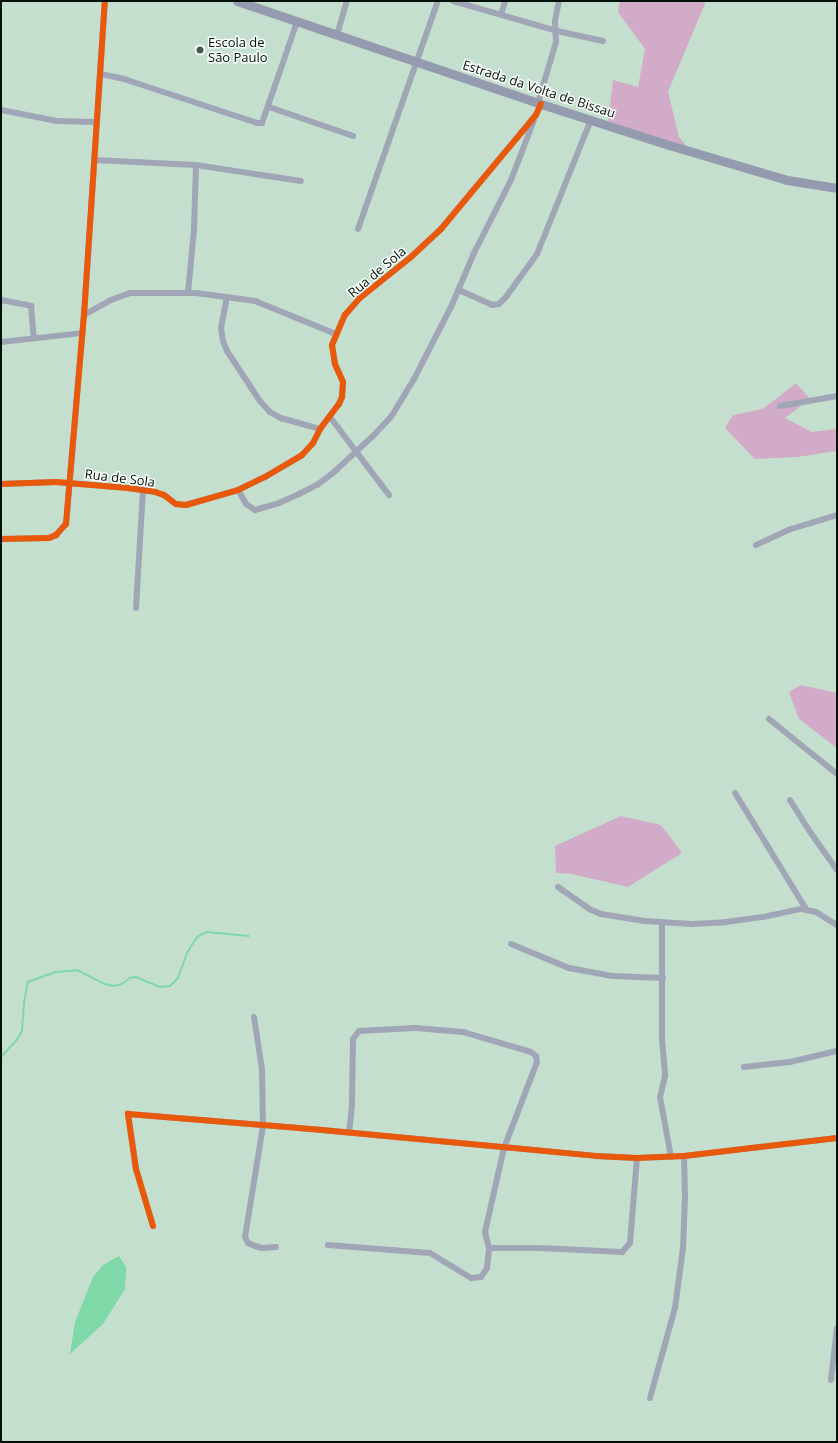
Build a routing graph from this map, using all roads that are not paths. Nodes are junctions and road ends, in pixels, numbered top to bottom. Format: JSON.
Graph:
{"nodes":[{"id":1,"x":105,"y":1,"type":"edge"},
{"id":2,"x":237,"y":1,"type":"edge"},
{"id":3,"x":347,"y":1,"type":"edge"},
{"id":4,"x":438,"y":1,"type":"edge"},
{"id":5,"x":453,"y":1,"type":"edge"},
{"id":6,"x":505,"y":1,"type":"edge"},
{"id":7,"x":559,"y":1,"type":"edge"},
{"id":8,"x":501,"y":15,"type":"junction"},
{"id":9,"x":297,"y":22,"type":"junction"},
{"id":10,"x":557,"y":31,"type":"junction"},
{"id":11,"x":337,"y":34,"type":"junction"},
{"id":12,"x":603,"y":41,"type":"dead end"},
{"id":13,"x":417,"y":60,"type":"junction"},
{"id":14,"x":101,"y":74,"type":"junction"},
{"id":15,"x":539,"y":103,"type":"junction"},
{"id":16,"x":269,"y":107,"type":"junction"},
{"id":17,"x":1,"y":110,"type":"edge"},
{"id":18,"x":536,"y":115,"type":"junction"},
{"id":19,"x":591,"y":120,"type":"junction"},
{"id":20,"x":97,"y":122,"type":"junction"},
{"id":21,"x":353,"y":136,"type":"dead end"},
{"id":22,"x":94,"y":160,"type":"junction"},
{"id":23,"x":196,"y":165,"type":"junction"},
{"id":24,"x":301,"y":181,"type":"dead end"},
{"id":25,"x":837,"y":188,"type":"edge"},
{"id":26,"x":358,"y":229,"type":"dead end"},
{"id":27,"x":459,"y":290,"type":"junction"},
{"id":28,"x":188,"y":293,"type":"junction"},
{"id":29,"x":227,"y":297,"type":"junction"},
{"id":30,"x":1,"y":300,"type":"edge"},
{"id":31,"x":84,"y":315,"type":"junction"},
{"id":32,"x":82,"y":333,"type":"junction"},
{"id":33,"x":336,"y":334,"type":"junction"},
{"id":34,"x":34,"y":338,"type":"junction"},
{"id":35,"x":1,"y":342,"type":"edge"},
{"id":36,"x":837,"y":396,"type":"edge"},
{"id":37,"x":780,"y":406,"type":"dead end"},
{"id":38,"x":330,"y":417,"type":"junction"},
{"id":39,"x":320,"y":429,"type":"junction"},
{"id":40,"x":356,"y":453,"type":"junction"},
{"id":41,"x":70,"y":483,"type":"junction"},
{"id":42,"x":1,"y":484,"type":"edge"},
{"id":43,"x":142,"y":490,"type":"junction"},
{"id":44,"x":238,"y":490,"type":"junction"},
{"id":45,"x":389,"y":495,"type":"dead end"},
{"id":46,"x":837,"y":514,"type":"edge"},
{"id":47,"x":1,"y":538,"type":"edge"},
{"id":48,"x":756,"y":545,"type":"dead end"},
{"id":49,"x":136,"y":608,"type":"dead end"},
{"id":50,"x":769,"y":719,"type":"dead end"},
{"id":51,"x":837,"y":774,"type":"edge"},
{"id":52,"x":735,"y":794,"type":"dead end"},
{"id":53,"x":790,"y":800,"type":"dead end"},
{"id":54,"x":837,"y":870,"type":"edge"},
{"id":55,"x":558,"y":887,"type":"dead end"},
{"id":56,"x":806,"y":909,"type":"junction"},
{"id":57,"x":662,"y":923,"type":"junction"},
{"id":58,"x":837,"y":925,"type":"edge"},
{"id":59,"x":511,"y":944,"type":"dead end"},
{"id":60,"x":663,"y":978,"type":"junction"},
{"id":61,"x":254,"y":1017,"type":"dead end"},
{"id":62,"x":837,"y":1050,"type":"edge"},
{"id":63,"x":744,"y":1067,"type":"dead end"},
{"id":64,"x":262,"y":1126,"type":"junction"},
{"id":65,"x":349,"y":1132,"type":"junction"},
{"id":66,"x":837,"y":1138,"type":"edge"},
{"id":67,"x":504,"y":1148,"type":"junction"},
{"id":68,"x":684,"y":1156,"type":"junction"},
{"id":69,"x":671,"y":1157,"type":"junction"},
{"id":70,"x":637,"y":1158,"type":"junction"},
{"id":71,"x":153,"y":1226,"type":"dead end"},
{"id":72,"x":328,"y":1245,"type":"dead end"},
{"id":73,"x":276,"y":1247,"type":"dead end"},
{"id":74,"x":489,"y":1248,"type":"junction"},
{"id":75,"x":837,"y":1330,"type":"edge"},
{"id":76,"x":831,"y":1380,"type":"dead end"},
{"id":77,"x":650,"y":1398,"type":"dead end"}],
"edges":[{"from":1,"to":14,"type":"street"},
{"from":2,"to":9,"type":"main road","name":"Estrada da Volta de Bissau"},
{"from":3,"to":11,"type":"street"},
{"from":4,"to":13,"type":"street"},
{"from":5,"to":8,"type":"street"},
{"from":6,"to":8,"type":"street"},
{"from":7,"to":10,"type":"street","name":"Rua de Sola"},
{"from":8,"to":10,"type":"street"},
{"from":9,"to":11,"type":"main road","name":"Estrada da Volta de Bissau"},
{"from":9,"to":16,"type":"street"},
{"from":10,"to":12,"type":"street"},
{"from":10,"to":15,"type":"street","name":"Rua de Sola"},
{"from":11,"to":13,"type":"main road","name":"Estrada da Volta de Bissau"},
{"from":13,"to":15,"type":"main road","name":"Estrada da Volta de Bissau"},
{"from":13,"to":26,"type":"street"},
{"from":14,"to":16,"type":"street"},
{"from":14,"to":20,"type":"street"},
{"from":15,"to":18,"type":"street","name":"Rua de Sola"},
{"from":15,"to":19,"type":"main road","name":"Estrada da Volta de Bissau"},
{"from":16,"to":21,"type":"street"},
{"from":17,"to":20,"type":"street"},
{"from":18,"to":27,"type":"street"},
{"from":18,"to":33,"type":"street","name":"Rua de Sola"},
{"from":19,"to":25,"type":"main road","name":"Estrada da Volta de Bissau"},
{"from":19,"to":27,"type":"street"},
{"from":20,"to":22,"type":"street"},
{"from":22,"to":23,"type":"street"},
{"from":22,"to":31,"type":"street"},
{"from":23,"to":24,"type":"street"},
{"from":23,"to":28,"type":"street"},
{"from":27,"to":40,"type":"street"},
{"from":28,"to":29,"type":"street"},
{"from":28,"to":31,"type":"street"},
{"from":29,"to":33,"type":"street"},
{"from":29,"to":39,"type":"street"},
{"from":30,"to":34,"type":"street"},
{"from":31,"to":32,"type":"street"},
{"from":32,"to":34,"type":"street"},
{"from":32,"to":41,"type":"street"},
{"from":33,"to":38,"type":"street","name":"Rua de Sola"},
{"from":34,"to":35,"type":"street"},
{"from":36,"to":37,"type":"street"},
{"from":38,"to":39,"type":"street","name":"Rua de Sola"},
{"from":38,"to":40,"type":"street"},
{"from":39,"to":44,"type":"street","name":"Rua de Sola"},
{"from":40,"to":44,"type":"street"},
{"from":40,"to":45,"type":"street"},
{"from":41,"to":42,"type":"street","name":"Rua de Sola"},
{"from":41,"to":43,"type":"street","name":"Rua de Sola"},
{"from":41,"to":47,"type":"street"},
{"from":43,"to":44,"type":"street","name":"Rua de Sola"},
{"from":43,"to":49,"type":"street"},
{"from":46,"to":48,"type":"street"},
{"from":50,"to":51,"type":"street"},
{"from":52,"to":56,"type":"street"},
{"from":53,"to":54,"type":"street"},
{"from":55,"to":57,"type":"street"},
{"from":56,"to":57,"type":"street"},
{"from":56,"to":58,"type":"street"},
{"from":57,"to":60,"type":"street"},
{"from":59,"to":60,"type":"street"},
{"from":60,"to":69,"type":"street"},
{"from":61,"to":64,"type":"street"},
{"from":62,"to":63,"type":"street"},
{"from":64,"to":65,"type":"street"},
{"from":64,"to":71,"type":"street"},
{"from":64,"to":73,"type":"street"},
{"from":65,"to":67,"type":"street"},
{"from":65,"to":67,"type":"street"},
{"from":66,"to":68,"type":"street"},
{"from":67,"to":70,"type":"street"},
{"from":67,"to":74,"type":"street"},
{"from":68,"to":69,"type":"street"},
{"from":68,"to":77,"type":"street"},
{"from":69,"to":70,"type":"street"},
{"from":70,"to":74,"type":"street"},
{"from":72,"to":74,"type":"street"},
{"from":75,"to":76,"type":"street"}]}
